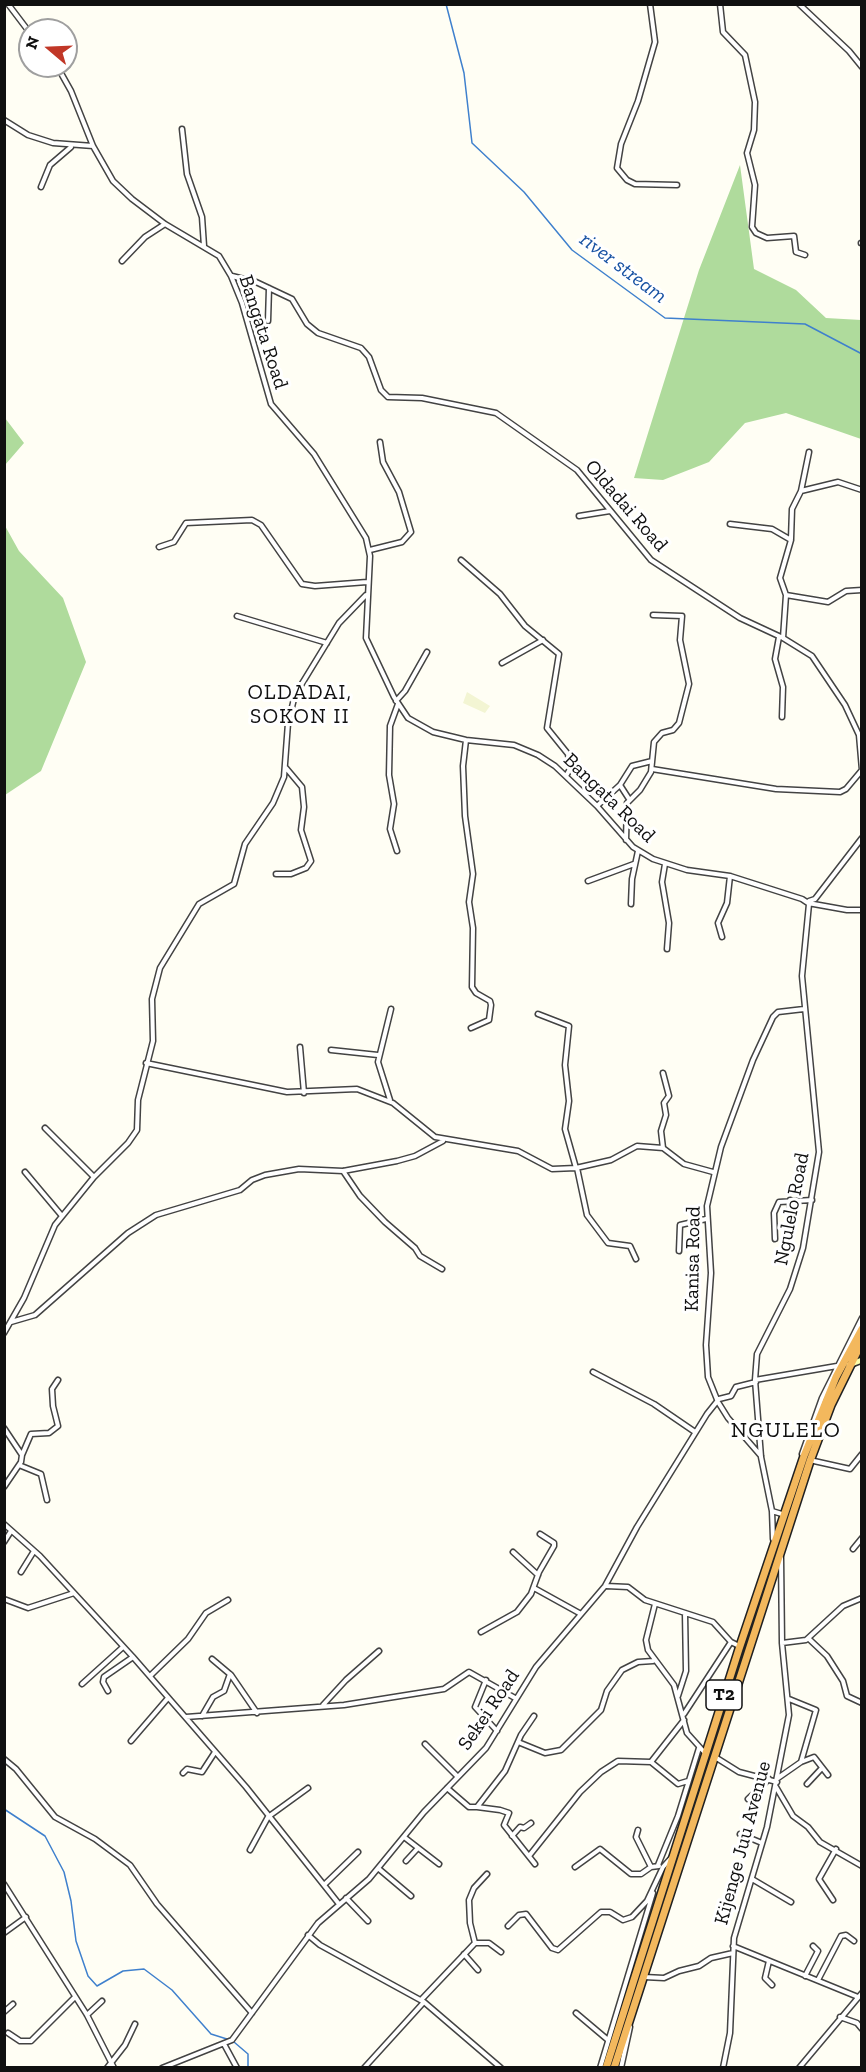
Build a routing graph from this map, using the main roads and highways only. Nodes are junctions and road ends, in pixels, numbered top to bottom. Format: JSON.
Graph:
{"nodes":[{"id":1,"x":861,"y":1329,"type":"edge"},
{"id":2,"x":861,"y":1342,"type":"edge"},
{"id":3,"x":842,"y":1366,"type":"junction"},
{"id":4,"x":748,"y":1624,"type":"junction"},
{"id":5,"x":757,"y":1628,"type":"junction"},
{"id":6,"x":739,"y":1648,"type":"junction"},
{"id":7,"x":748,"y":1654,"type":"junction"},
{"id":8,"x":606,"y":2067,"type":"edge"},
{"id":9,"x":614,"y":2067,"type":"edge"}],
"edges":[{"from":1,"to":3,"type":"highway","number":"T2"},
{"from":2,"to":3,"type":"highway","number":"T2"},
{"from":3,"to":4,"type":"highway","number":"T2"},
{"from":3,"to":5,"type":"highway","number":"T2"},
{"from":4,"to":5,"type":"highway"},
{"from":4,"to":6,"type":"highway","number":"T2"},
{"from":5,"to":7,"type":"highway","number":"T2"},
{"from":6,"to":7,"type":"highway"},
{"from":6,"to":8,"type":"highway","number":"T2"},
{"from":7,"to":9,"type":"highway","number":"T2"}]}
